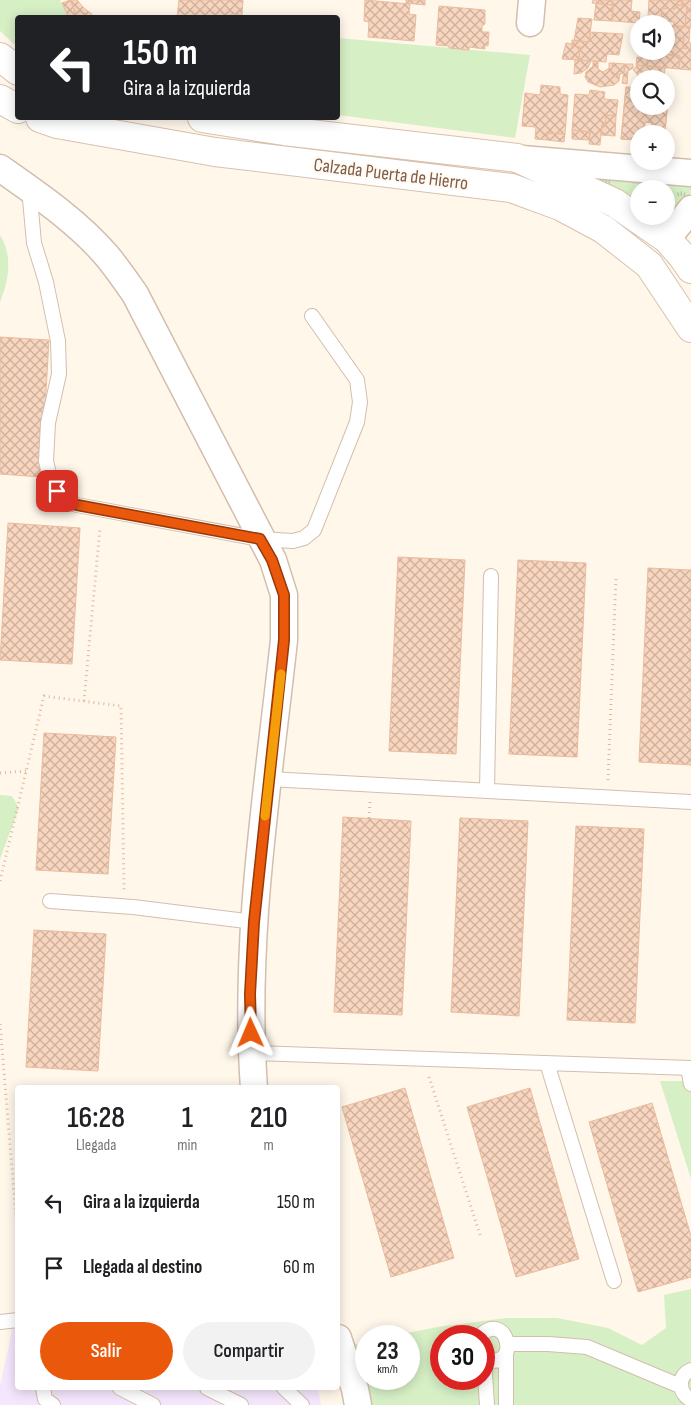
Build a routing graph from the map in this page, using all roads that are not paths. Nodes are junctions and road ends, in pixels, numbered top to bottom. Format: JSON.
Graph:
{"nodes":[{"id":1,"x":0,"y":57,"type":"edge"},
{"id":2,"x":15,"y":69,"type":"edge"},
{"id":3,"x":0,"y":100,"type":"edge"},
{"id":4,"x":15,"y":108,"type":"edge"},
{"id":5,"x":46,"y":120,"type":"edge"},
{"id":6,"x":215,"y":120,"type":"edge"},
{"id":7,"x":352,"y":139,"type":"junction"},
{"id":8,"x":517,"y":158,"type":"junction"},
{"id":9,"x":0,"y":168,"type":"edge"},
{"id":10,"x":350,"y":168,"type":"junction"},
{"id":11,"x":691,"y":174,"type":"edge"},
{"id":12,"x":29,"y":188,"type":"junction"},
{"id":13,"x":691,"y":209,"type":"edge"},
{"id":14,"x":667,"y":239,"type":"junction"},
{"id":15,"x":649,"y":265,"type":"junction"},
{"id":16,"x":691,"y":269,"type":"edge"},
{"id":17,"x":312,"y":316,"type":"dead end"},
{"id":18,"x":691,"y":328,"type":"edge"},
{"id":19,"x":260,"y":539,"type":"junction"},
{"id":20,"x":491,"y":576,"type":"dead end"},
{"id":21,"x":269,"y":779,"type":"junction"},
{"id":22,"x":487,"y":791,"type":"junction"},
{"id":23,"x":691,"y":802,"type":"edge"},
{"id":24,"x":50,"y":901,"type":"dead end"},
{"id":25,"x":254,"y":922,"type":"junction"},
{"id":26,"x":251,"y":1052,"type":"junction"},
{"id":27,"x":547,"y":1063,"type":"junction"},
{"id":28,"x":690,"y":1068,"type":"edge"},
{"id":29,"x":691,"y":1084,"type":"edge"},
{"id":30,"x":254,"y":1085,"type":"edge"},
{"id":31,"x":614,"y":1281,"type":"dead end"},
{"id":32,"x":15,"y":1320,"type":"edge"},
{"id":33,"x":0,"y":1322,"type":"edge"},
{"id":34,"x":495,"y":1330,"type":"edge"},
{"id":35,"x":340,"y":1344,"type":"edge"},
{"id":36,"x":507,"y":1349,"type":"junction"},
{"id":37,"x":495,"y":1360,"type":"edge"},
{"id":38,"x":691,"y":1370,"type":"edge"},
{"id":39,"x":680,"y":1386,"type":"junction"},
{"id":40,"x":44,"y":1390,"type":"edge"},
{"id":41,"x":124,"y":1390,"type":"edge"},
{"id":42,"x":211,"y":1390,"type":"edge"},
{"id":43,"x":286,"y":1390,"type":"edge"},
{"id":44,"x":486,"y":1390,"type":"edge"},
{"id":45,"x":691,"y":1400,"type":"edge"},
{"id":46,"x":53,"y":1405,"type":"edge"},
{"id":47,"x":153,"y":1405,"type":"edge"},
{"id":48,"x":241,"y":1405,"type":"edge"},
{"id":49,"x":302,"y":1405,"type":"edge"},
{"id":50,"x":358,"y":1405,"type":"edge"},
{"id":51,"x":487,"y":1405,"type":"edge"},
{"id":52,"x":506,"y":1405,"type":"edge"}],
"edges":[{"from":1,"to":2,"type":"street"},
{"from":3,"to":4,"type":"street"},
{"from":5,"to":10,"type":"street","name":"Calzada Puerta de Hierro"},
{"from":6,"to":7,"type":"street","name":"Calzada Puerta de Hierro"},
{"from":7,"to":8,"type":"street","name":"Calzada Puerta de Hierro"},
{"from":7,"to":10,"type":"street"},
{"from":8,"to":11,"type":"street"},
{"from":8,"to":14,"type":"street","name":"Calzada Puerta de Hierro"},
{"from":9,"to":12,"type":"street"},
{"from":10,"to":15,"type":"street","name":"Calzada Puerta de Hierro"},
{"from":12,"to":19,"type":"street"},
{"from":12,"to":19,"type":"lane"},
{"from":13,"to":14,"type":"street"},
{"from":14,"to":15,"type":"street"},
{"from":14,"to":16,"type":"street","name":"Calzada Puerta de Hierro"},
{"from":15,"to":18,"type":"street","name":"Calzada Puerta de Hierro"},
{"from":17,"to":19,"type":"lane"},
{"from":19,"to":21,"type":"street"},
{"from":20,"to":22,"type":"lane"},
{"from":21,"to":22,"type":"lane"},
{"from":21,"to":25,"type":"street"},
{"from":22,"to":23,"type":"lane"},
{"from":24,"to":25,"type":"lane"},
{"from":25,"to":26,"type":"street"},
{"from":26,"to":27,"type":"lane"},
{"from":26,"to":30,"type":"street"},
{"from":27,"to":28,"type":"lane"},
{"from":27,"to":31,"type":"lane"},
{"from":28,"to":29,"type":"lane"},
{"from":32,"to":33,"type":"lane"},
{"from":34,"to":36,"type":"lane"},
{"from":35,"to":50,"type":"street"},
{"from":36,"to":37,"type":"lane"},
{"from":36,"to":39,"type":"lane"},
{"from":36,"to":52,"type":"lane"},
{"from":38,"to":39,"type":"lane"},
{"from":39,"to":45,"type":"lane"},
{"from":40,"to":46,"type":"lane"},
{"from":41,"to":47,"type":"lane"},
{"from":42,"to":48,"type":"lane"},
{"from":43,"to":49,"type":"lane"},
{"from":44,"to":51,"type":"lane"}]}
